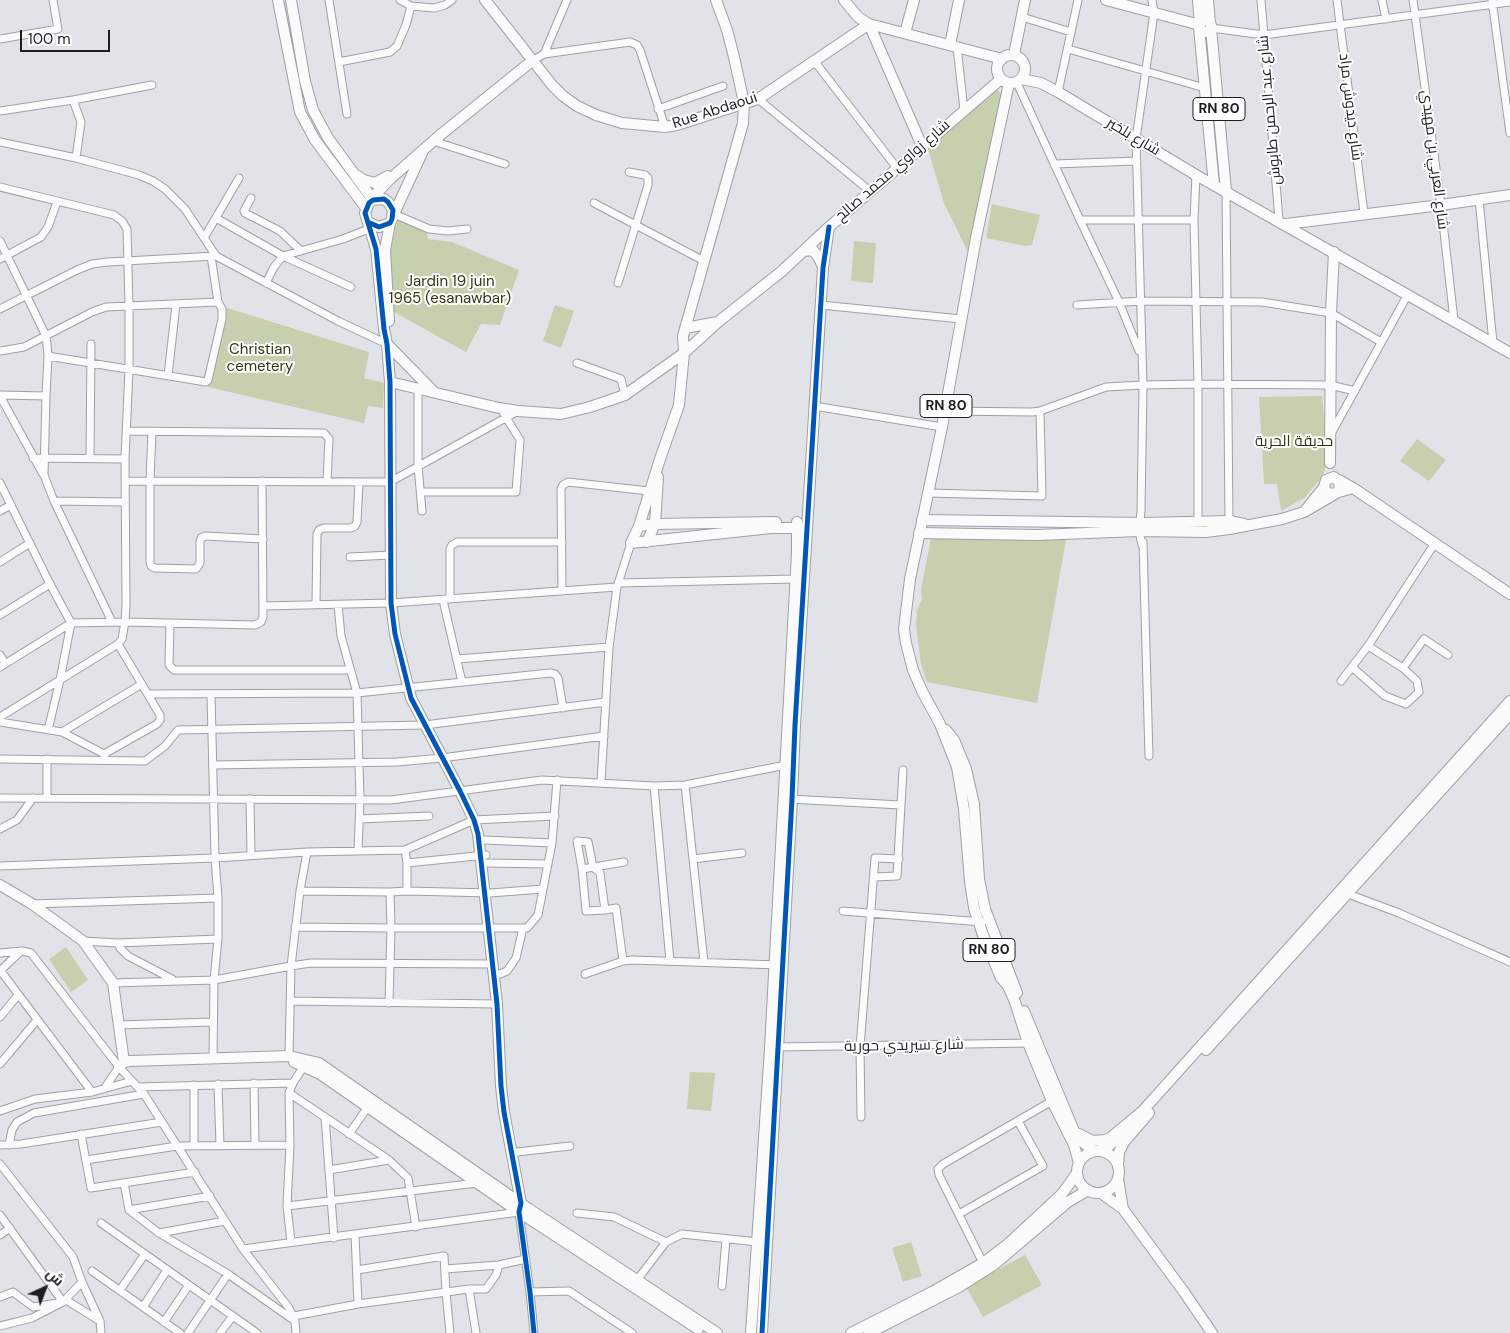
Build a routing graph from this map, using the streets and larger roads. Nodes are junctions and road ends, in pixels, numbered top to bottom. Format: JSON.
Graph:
{"nodes":[{"id":1,"x":53,"y":0,"type":"edge"},
{"id":2,"x":278,"y":0,"type":"edge"},
{"id":3,"x":292,"y":0,"type":"edge"},
{"id":4,"x":329,"y":0,"type":"edge"},
{"id":5,"x":400,"y":0,"type":"edge"},
{"id":6,"x":452,"y":0,"type":"edge"},
{"id":7,"x":485,"y":0,"type":"edge"},
{"id":8,"x":567,"y":0,"type":"edge"},
{"id":9,"x":716,"y":0,"type":"edge"},
{"id":10,"x":844,"y":0,"type":"edge"},
{"id":11,"x":914,"y":0,"type":"edge"},
{"id":12,"x":959,"y":0,"type":"edge"},
{"id":13,"x":1026,"y":0,"type":"edge"},
{"id":14,"x":1078,"y":0,"type":"edge"},
{"id":15,"x":1106,"y":0,"type":"edge"},
{"id":16,"x":1152,"y":0,"type":"edge"},
{"id":17,"x":1198,"y":0,"type":"edge"},
{"id":18,"x":1208,"y":0,"type":"edge"},
{"id":19,"x":1262,"y":0,"type":"edge"},
{"id":20,"x":1337,"y":0,"type":"edge"},
{"id":21,"x":1382,"y":0,"type":"edge"},
{"id":22,"x":1413,"y":0,"type":"edge"},
{"id":23,"x":1492,"y":2,"type":"edge"},
{"id":24,"x":1510,"y":2,"type":"edge"},
{"id":25,"x":410,"y":6,"type":"junction"},
{"id":26,"x":1154,"y":13,"type":"junction"},
{"id":27,"x":1415,"y":14,"type":"junction"},
{"id":28,"x":1022,"y":17,"type":"junction"},
{"id":29,"x":1386,"y":19,"type":"junction"},
{"id":30,"x":869,"y":24,"type":"junction"},
{"id":31,"x":1204,"y":25,"type":"junction"},
{"id":32,"x":1340,"y":26,"type":"junction"},
{"id":33,"x":1071,"y":32,"type":"junction"},
{"id":34,"x":905,"y":33,"type":"junction"},
{"id":35,"x":1264,"y":34,"type":"junction"},
{"id":36,"x":0,"y":39,"type":"edge"},
{"id":37,"x":953,"y":46,"type":"junction"},
{"id":38,"x":1068,"y":49,"type":"junction"},
{"id":39,"x":544,"y":54,"type":"junction"},
{"id":40,"x":1014,"y":55,"type":"junction"},
{"id":41,"x":1002,"y":58,"type":"junction"},
{"id":42,"x":532,"y":61,"type":"junction"},
{"id":43,"x":339,"y":62,"type":"junction"},
{"id":44,"x":815,"y":62,"type":"junction"},
{"id":45,"x":1026,"y":69,"type":"junction"},
{"id":46,"x":1146,"y":71,"type":"junction"},
{"id":47,"x":1012,"y":81,"type":"junction"},
{"id":48,"x":1040,"y":83,"type":"junction"},
{"id":49,"x":152,"y":85,"type":"dead end"},
{"id":50,"x":723,"y":86,"type":"dead end"},
{"id":51,"x":1205,"y":88,"type":"junction"},
{"id":52,"x":1058,"y":92,"type":"junction"},
{"id":53,"x":758,"y":99,"type":"junction"},
{"id":54,"x":73,"y":100,"type":"junction"},
{"id":55,"x":744,"y":103,"type":"junction"},
{"id":56,"x":658,"y":109,"type":"junction"},
{"id":57,"x":964,"y":110,"type":"junction"},
{"id":58,"x":0,"y":111,"type":"edge"},
{"id":59,"x":347,"y":114,"type":"dead end"},
{"id":60,"x":664,"y":127,"type":"junction"},
{"id":61,"x":1510,"y":133,"type":"edge"},
{"id":62,"x":1136,"y":139,"type":"junction"},
{"id":63,"x":433,"y":141,"type":"junction"},
{"id":64,"x":0,"y":142,"type":"edge"},
{"id":65,"x":922,"y":146,"type":"junction"},
{"id":66,"x":424,"y":150,"type":"junction"},
{"id":67,"x":76,"y":158,"type":"junction"},
{"id":68,"x":1137,"y":162,"type":"junction"},
{"id":69,"x":506,"y":164,"type":"dead end"},
{"id":70,"x":1054,"y":164,"type":"junction"},
{"id":71,"x":404,"y":167,"type":"junction"},
{"id":72,"x":1212,"y":167,"type":"junction"},
{"id":73,"x":897,"y":168,"type":"junction"},
{"id":74,"x":1224,"y":168,"type":"junction"},
{"id":75,"x":628,"y":172,"type":"dead end"},
{"id":76,"x":353,"y":173,"type":"junction"},
{"id":77,"x":1196,"y":174,"type":"junction"},
{"id":78,"x":239,"y":178,"type":"dead end"},
{"id":79,"x":1214,"y":185,"type":"junction"},
{"id":80,"x":0,"y":187,"type":"edge"},
{"id":81,"x":870,"y":191,"type":"junction"},
{"id":82,"x":1226,"y":191,"type":"junction"},
{"id":83,"x":1510,"y":195,"type":"edge"},
{"id":84,"x":251,"y":198,"type":"dead end"},
{"id":85,"x":1479,"y":199,"type":"junction"},
{"id":86,"x":57,"y":202,"type":"junction"},
{"id":87,"x":594,"y":203,"type":"dead end"},
{"id":88,"x":369,"y":204,"type":"junction"},
{"id":89,"x":1440,"y":205,"type":"junction"},
{"id":90,"x":1364,"y":214,"type":"junction"},
{"id":91,"x":216,"y":218,"type":"junction"},
{"id":92,"x":392,"y":219,"type":"junction"},
{"id":93,"x":1080,"y":220,"type":"junction"},
{"id":94,"x":1138,"y":220,"type":"junction"},
{"id":95,"x":1194,"y":220,"type":"junction"},
{"id":96,"x":1282,"y":222,"type":"junction"},
{"id":97,"x":635,"y":225,"type":"junction"},
{"id":98,"x":370,"y":226,"type":"junction"},
{"id":99,"x":829,"y":227,"type":"junction"},
{"id":100,"x":467,"y":229,"type":"dead end"},
{"id":101,"x":204,"y":238,"type":"junction"},
{"id":102,"x":0,"y":241,"type":"edge"},
{"id":103,"x":300,"y":250,"type":"junction"},
{"id":104,"x":802,"y":251,"type":"junction"},
{"id":105,"x":1334,"y":252,"type":"junction"},
{"id":106,"x":213,"y":256,"type":"junction"},
{"id":107,"x":283,"y":256,"type":"junction"},
{"id":108,"x":3,"y":258,"type":"edge"},
{"id":109,"x":128,"y":260,"type":"junction"},
{"id":110,"x":704,"y":261,"type":"junction"},
{"id":111,"x":823,"y":268,"type":"junction"},
{"id":112,"x":266,"y":283,"type":"junction"},
{"id":113,"x":618,"y":283,"type":"dead end"},
{"id":114,"x":351,"y":287,"type":"dead end"},
{"id":115,"x":1408,"y":294,"type":"junction"},
{"id":116,"x":26,"y":296,"type":"junction"},
{"id":117,"x":1141,"y":301,"type":"junction"},
{"id":118,"x":218,"y":302,"type":"junction"},
{"id":119,"x":1119,"y":302,"type":"junction"},
{"id":120,"x":1195,"y":302,"type":"junction"},
{"id":121,"x":1226,"y":302,"type":"junction"},
{"id":122,"x":176,"y":304,"type":"junction"},
{"id":123,"x":1077,"y":305,"type":"dead end"},
{"id":124,"x":129,"y":306,"type":"junction"},
{"id":125,"x":821,"y":306,"type":"junction"},
{"id":126,"x":0,"y":309,"type":"edge"},
{"id":127,"x":691,"y":311,"type":"junction"},
{"id":128,"x":1331,"y":313,"type":"junction"},
{"id":129,"x":962,"y":319,"type":"junction"},
{"id":130,"x":1454,"y":320,"type":"junction"},
{"id":131,"x":718,"y":322,"type":"junction"},
{"id":132,"x":697,"y":325,"type":"junction"},
{"id":133,"x":684,"y":333,"type":"junction"},
{"id":134,"x":46,"y":336,"type":"junction"},
{"id":135,"x":702,"y":338,"type":"junction"},
{"id":136,"x":1381,"y":342,"type":"junction"},
{"id":137,"x":1493,"y":343,"type":"junction"},
{"id":138,"x":91,"y":344,"type":"dead end"},
{"id":139,"x":388,"y":344,"type":"junction"},
{"id":140,"x":0,"y":351,"type":"edge"},
{"id":141,"x":684,"y":353,"type":"junction"},
{"id":142,"x":1510,"y":353,"type":"edge"},
{"id":143,"x":1141,"y":355,"type":"junction"},
{"id":144,"x":48,"y":356,"type":"junction"},
{"id":145,"x":90,"y":363,"type":"junction"},
{"id":146,"x":577,"y":363,"type":"dead end"},
{"id":147,"x":129,"y":369,"type":"junction"},
{"id":148,"x":662,"y":369,"type":"junction"},
{"id":149,"x":168,"y":376,"type":"junction"},
{"id":150,"x":682,"y":376,"type":"junction"},
{"id":151,"x":390,"y":382,"type":"junction"},
{"id":152,"x":1198,"y":384,"type":"junction"},
{"id":153,"x":1143,"y":385,"type":"junction"},
{"id":154,"x":1228,"y":385,"type":"junction"},
{"id":155,"x":1330,"y":385,"type":"junction"},
{"id":156,"x":418,"y":388,"type":"junction"},
{"id":157,"x":432,"y":391,"type":"junction"},
{"id":158,"x":1355,"y":391,"type":"junction"},
{"id":159,"x":625,"y":395,"type":"junction"},
{"id":160,"x":0,"y":396,"type":"edge"},
{"id":161,"x":46,"y":396,"type":"junction"},
{"id":162,"x":814,"y":406,"type":"junction"},
{"id":163,"x":499,"y":408,"type":"junction"},
{"id":164,"x":945,"y":410,"type":"junction"},
{"id":165,"x":518,"y":411,"type":"junction"},
{"id":166,"x":1040,"y":411,"type":"junction"},
{"id":167,"x":506,"y":418,"type":"junction"},
{"id":168,"x":942,"y":427,"type":"junction"},
{"id":169,"x":127,"y":431,"type":"junction"},
{"id":170,"x":152,"y":432,"type":"junction"},
{"id":171,"x":1330,"y":434,"type":"junction"},
{"id":172,"x":44,"y":457,"type":"junction"},
{"id":173,"x":33,"y":458,"type":"junction"},
{"id":174,"x":90,"y":458,"type":"junction"},
{"id":175,"x":660,"y":458,"type":"junction"},
{"id":176,"x":125,"y":459,"type":"junction"},
{"id":177,"x":418,"y":466,"type":"junction"},
{"id":178,"x":44,"y":475,"type":"junction"},
{"id":179,"x":150,"y":480,"type":"junction"},
{"id":180,"x":125,"y":481,"type":"junction"},
{"id":181,"x":262,"y":481,"type":"junction"},
{"id":182,"x":327,"y":481,"type":"junction"},
{"id":183,"x":1332,"y":481,"type":"junction"},
{"id":184,"x":359,"y":482,"type":"junction"},
{"id":185,"x":390,"y":482,"type":"junction"},
{"id":186,"x":0,"y":483,"type":"edge"},
{"id":187,"x":1353,"y":488,"type":"junction"},
{"id":188,"x":649,"y":490,"type":"junction"},
{"id":189,"x":421,"y":492,"type":"junction"},
{"id":190,"x":928,"y":493,"type":"junction"},
{"id":191,"x":1337,"y":493,"type":"junction"},
{"id":192,"x":54,"y":501,"type":"junction"},
{"id":193,"x":125,"y":502,"type":"junction"},
{"id":194,"x":11,"y":505,"type":"junction"},
{"id":195,"x":0,"y":511,"type":"edge"},
{"id":196,"x":422,"y":511,"type":"dead end"},
{"id":197,"x":1304,"y":512,"type":"junction"},
{"id":198,"x":922,"y":520,"type":"junction"},
{"id":199,"x":1230,"y":521,"type":"junction"},
{"id":200,"x":1198,"y":522,"type":"junction"},
{"id":201,"x":654,"y":524,"type":"junction"},
{"id":202,"x":1247,"y":524,"type":"junction"},
{"id":203,"x":802,"y":525,"type":"junction"},
{"id":204,"x":639,"y":526,"type":"junction"},
{"id":205,"x":1141,"y":527,"type":"junction"},
{"id":206,"x":919,"y":533,"type":"junction"},
{"id":207,"x":263,"y":539,"type":"junction"},
{"id":208,"x":30,"y":542,"type":"junction"},
{"id":209,"x":562,"y":542,"type":"junction"},
{"id":210,"x":647,"y":542,"type":"junction"},
{"id":211,"x":1435,"y":542,"type":"junction"},
{"id":212,"x":631,"y":543,"type":"junction"},
{"id":213,"x":391,"y":554,"type":"junction"},
{"id":214,"x":350,"y":557,"type":"dead end"},
{"id":215,"x":0,"y":562,"type":"edge"},
{"id":216,"x":795,"y":579,"type":"junction"},
{"id":217,"x":50,"y":584,"type":"junction"},
{"id":218,"x":618,"y":585,"type":"junction"},
{"id":219,"x":562,"y":590,"type":"junction"},
{"id":220,"x":1510,"y":594,"type":"edge"},
{"id":221,"x":446,"y":600,"type":"junction"},
{"id":222,"x":391,"y":603,"type":"junction"},
{"id":223,"x":316,"y":604,"type":"junction"},
{"id":224,"x":338,"y":605,"type":"junction"},
{"id":225,"x":264,"y":606,"type":"junction"},
{"id":226,"x":0,"y":615,"type":"edge"},
{"id":227,"x":112,"y":622,"type":"junction"},
{"id":228,"x":125,"y":622,"type":"junction"},
{"id":229,"x":71,"y":623,"type":"junction"},
{"id":230,"x":170,"y":624,"type":"junction"},
{"id":231,"x":118,"y":644,"type":"junction"},
{"id":232,"x":609,"y":646,"type":"junction"},
{"id":233,"x":1368,"y":646,"type":"junction"},
{"id":234,"x":0,"y":655,"type":"edge"},
{"id":235,"x":1448,"y":655,"type":"dead end"},
{"id":236,"x":457,"y":659,"type":"junction"},
{"id":237,"x":3,"y":665,"type":"edge"},
{"id":238,"x":1352,"y":668,"type":"junction"},
{"id":239,"x":1403,"y":668,"type":"junction"},
{"id":240,"x":350,"y":670,"type":"junction"},
{"id":241,"x":60,"y":680,"type":"junction"},
{"id":242,"x":1342,"y":681,"type":"dead end"},
{"id":243,"x":462,"y":682,"type":"junction"},
{"id":244,"x":142,"y":684,"type":"junction"},
{"id":245,"x":411,"y":687,"type":"junction"},
{"id":246,"x":356,"y":693,"type":"junction"},
{"id":247,"x":148,"y":694,"type":"junction"},
{"id":248,"x":211,"y":695,"type":"junction"},
{"id":249,"x":1510,"y":701,"type":"edge"},
{"id":250,"x":606,"y":702,"type":"junction"},
{"id":251,"x":562,"y":708,"type":"junction"},
{"id":252,"x":1510,"y":714,"type":"edge"},
{"id":253,"x":0,"y":717,"type":"edge"},
{"id":254,"x":0,"y":722,"type":"edge"},
{"id":255,"x":428,"y":725,"type":"junction"},
{"id":256,"x":358,"y":727,"type":"junction"},
{"id":257,"x":212,"y":728,"type":"junction"},
{"id":258,"x":48,"y":730,"type":"junction"},
{"id":259,"x":62,"y":732,"type":"junction"},
{"id":260,"x":604,"y":736,"type":"junction"},
{"id":261,"x":1149,"y":756,"type":"dead end"},
{"id":262,"x":105,"y":758,"type":"junction"},
{"id":263,"x":445,"y":758,"type":"junction"},
{"id":264,"x":0,"y":759,"type":"edge"},
{"id":265,"x":47,"y":759,"type":"junction"},
{"id":266,"x":358,"y":763,"type":"junction"},
{"id":267,"x":213,"y":765,"type":"junction"},
{"id":268,"x":786,"y":766,"type":"junction"},
{"id":269,"x":903,"y":770,"type":"dead end"},
{"id":270,"x":556,"y":780,"type":"junction"},
{"id":271,"x":601,"y":782,"type":"junction"},
{"id":272,"x":685,"y":785,"type":"junction"},
{"id":273,"x":654,"y":786,"type":"junction"},
{"id":274,"x":463,"y":791,"type":"junction"},
{"id":275,"x":0,"y":798,"type":"edge"},
{"id":276,"x":33,"y":798,"type":"junction"},
{"id":277,"x":47,"y":798,"type":"junction"},
{"id":278,"x":213,"y":799,"type":"junction"},
{"id":279,"x":250,"y":799,"type":"junction"},
{"id":280,"x":788,"y":799,"type":"junction"},
{"id":281,"x":360,"y":800,"type":"junction"},
{"id":282,"x":901,"y":805,"type":"junction"},
{"id":283,"x":429,"y":816,"type":"dead end"},
{"id":284,"x":555,"y":816,"type":"junction"},
{"id":285,"x":360,"y":819,"type":"junction"},
{"id":286,"x":477,"y":820,"type":"junction"},
{"id":287,"x":0,"y":829,"type":"edge"},
{"id":288,"x":484,"y":840,"type":"junction"},
{"id":289,"x":552,"y":844,"type":"junction"},
{"id":290,"x":405,"y":850,"type":"junction"},
{"id":291,"x":358,"y":851,"type":"junction"},
{"id":292,"x":307,"y":852,"type":"junction"},
{"id":293,"x":742,"y":853,"type":"dead end"},
{"id":294,"x":251,"y":855,"type":"junction"},
{"id":295,"x":215,"y":858,"type":"junction"},
{"id":296,"x":485,"y":858,"type":"junction"},
{"id":297,"x":693,"y":859,"type":"junction"},
{"id":298,"x":898,"y":859,"type":"junction"},
{"id":299,"x":407,"y":862,"type":"junction"},
{"id":300,"x":624,"y":862,"type":"dead end"},
{"id":301,"x":548,"y":864,"type":"junction"},
{"id":302,"x":0,"y":866,"type":"edge"},
{"id":303,"x":593,"y":867,"type":"junction"},
{"id":304,"x":582,"y":869,"type":"junction"},
{"id":305,"x":874,"y":877,"type":"junction"},
{"id":306,"x":0,"y":885,"type":"edge"},
{"id":307,"x":543,"y":889,"type":"junction"},
{"id":308,"x":300,"y":891,"type":"junction"},
{"id":309,"x":408,"y":891,"type":"junction"},
{"id":310,"x":390,"y":892,"type":"junction"},
{"id":311,"x":487,"y":893,"type":"junction"},
{"id":312,"x":1348,"y":894,"type":"junction"},
{"id":313,"x":218,"y":898,"type":"junction"},
{"id":314,"x":32,"y":904,"type":"junction"},
{"id":315,"x":605,"y":910,"type":"junction"},
{"id":316,"x":843,"y":911,"type":"dead end"},
{"id":317,"x":870,"y":914,"type":"junction"},
{"id":318,"x":983,"y":921,"type":"junction"},
{"id":319,"x":295,"y":927,"type":"junction"},
{"id":320,"x":491,"y":927,"type":"junction"},
{"id":321,"x":391,"y":928,"type":"junction"},
{"id":322,"x":523,"y":928,"type":"junction"},
{"id":323,"x":218,"y":939,"type":"junction"},
{"id":324,"x":83,"y":941,"type":"junction"},
{"id":325,"x":118,"y":943,"type":"junction"},
{"id":326,"x":22,"y":951,"type":"junction"},
{"id":327,"x":0,"y":953,"type":"edge"},
{"id":328,"x":670,"y":960,"type":"junction"},
{"id":329,"x":623,"y":961,"type":"junction"},
{"id":330,"x":704,"y":962,"type":"junction"},
{"id":331,"x":1510,"y":962,"type":"edge"},
{"id":332,"x":493,"y":964,"type":"junction"},
{"id":333,"x":391,"y":965,"type":"junction"},
{"id":334,"x":779,"y":965,"type":"junction"},
{"id":335,"x":291,"y":966,"type":"junction"},
{"id":336,"x":0,"y":970,"type":"edge"},
{"id":337,"x":500,"y":974,"type":"junction"},
{"id":338,"x":585,"y":974,"type":"dead end"},
{"id":339,"x":174,"y":980,"type":"junction"},
{"id":340,"x":214,"y":980,"type":"junction"},
{"id":341,"x":113,"y":983,"type":"junction"},
{"id":342,"x":18,"y":995,"type":"junction"},
{"id":343,"x":290,"y":1001,"type":"junction"},
{"id":344,"x":390,"y":1003,"type":"junction"},
{"id":345,"x":497,"y":1004,"type":"junction"},
{"id":346,"x":0,"y":1017,"type":"edge"},
{"id":347,"x":37,"y":1020,"type":"junction"},
{"id":348,"x":213,"y":1022,"type":"junction"},
{"id":349,"x":118,"y":1025,"type":"junction"},
{"id":350,"x":1032,"y":1043,"type":"junction"},
{"id":351,"x":860,"y":1047,"type":"junction"},
{"id":352,"x":774,"y":1048,"type":"junction"},
{"id":353,"x":285,"y":1057,"type":"junction"},
{"id":354,"x":213,"y":1059,"type":"junction"},
{"id":355,"x":306,"y":1062,"type":"junction"},
{"id":356,"x":0,"y":1064,"type":"edge"},
{"id":357,"x":122,"y":1065,"type":"junction"},
{"id":358,"x":132,"y":1081,"type":"junction"},
{"id":359,"x":254,"y":1083,"type":"junction"},
{"id":360,"x":293,"y":1083,"type":"junction"},
{"id":361,"x":218,"y":1084,"type":"junction"},
{"id":362,"x":194,"y":1085,"type":"junction"},
{"id":363,"x":138,"y":1087,"type":"junction"},
{"id":364,"x":103,"y":1089,"type":"junction"},
{"id":365,"x":92,"y":1092,"type":"junction"},
{"id":366,"x":289,"y":1092,"type":"junction"},
{"id":367,"x":144,"y":1094,"type":"junction"},
{"id":368,"x":1052,"y":1101,"type":"junction"},
{"id":369,"x":368,"y":1108,"type":"junction"},
{"id":370,"x":1145,"y":1109,"type":"junction"},
{"id":371,"x":0,"y":1111,"type":"edge"},
{"id":372,"x":325,"y":1117,"type":"junction"},
{"id":373,"x":861,"y":1117,"type":"dead end"},
{"id":374,"x":1018,"y":1121,"type":"junction"},
{"id":375,"x":162,"y":1122,"type":"junction"},
{"id":376,"x":1074,"y":1131,"type":"junction"},
{"id":377,"x":81,"y":1134,"type":"junction"},
{"id":378,"x":349,"y":1134,"type":"junction"},
{"id":379,"x":0,"y":1145,"type":"edge"},
{"id":380,"x":290,"y":1145,"type":"junction"},
{"id":381,"x":9,"y":1146,"type":"junction"},
{"id":382,"x":177,"y":1146,"type":"junction"},
{"id":383,"x":194,"y":1146,"type":"junction"},
{"id":384,"x":220,"y":1146,"type":"junction"},
{"id":385,"x":255,"y":1146,"type":"junction"},
{"id":386,"x":570,"y":1146,"type":"dead end"},
{"id":387,"x":1096,"y":1151,"type":"junction"},
{"id":388,"x":517,"y":1152,"type":"junction"},
{"id":389,"x":86,"y":1160,"type":"junction"},
{"id":390,"x":389,"y":1160,"type":"junction"},
{"id":391,"x":0,"y":1164,"type":"edge"},
{"id":392,"x":1118,"y":1166,"type":"junction"},
{"id":393,"x":1078,"y":1168,"type":"junction"},
{"id":394,"x":329,"y":1170,"type":"junction"},
{"id":395,"x":195,"y":1172,"type":"junction"},
{"id":396,"x":1118,"y":1179,"type":"junction"},
{"id":397,"x":124,"y":1183,"type":"junction"},
{"id":398,"x":476,"y":1183,"type":"junction"},
{"id":399,"x":1088,"y":1190,"type":"junction"},
{"id":400,"x":411,"y":1191,"type":"junction"},
{"id":401,"x":1102,"y":1193,"type":"junction"},
{"id":402,"x":210,"y":1196,"type":"junction"},
{"id":403,"x":331,"y":1201,"type":"junction"},
{"id":404,"x":287,"y":1206,"type":"junction"},
{"id":405,"x":523,"y":1208,"type":"junction"},
{"id":406,"x":1123,"y":1209,"type":"junction"},
{"id":407,"x":129,"y":1210,"type":"junction"},
{"id":408,"x":577,"y":1213,"type":"dead end"},
{"id":409,"x":959,"y":1214,"type":"junction"},
{"id":410,"x":0,"y":1215,"type":"edge"},
{"id":411,"x":225,"y":1221,"type":"junction"},
{"id":412,"x":101,"y":1223,"type":"dead end"},
{"id":413,"x":416,"y":1227,"type":"junction"},
{"id":414,"x":10,"y":1228,"type":"junction"},
{"id":415,"x":158,"y":1233,"type":"junction"},
{"id":416,"x":0,"y":1235,"type":"edge"},
{"id":417,"x":354,"y":1235,"type":"junction"},
{"id":418,"x":334,"y":1238,"type":"junction"},
{"id":419,"x":726,"y":1239,"type":"junction"},
{"id":420,"x":291,"y":1242,"type":"junction"},
{"id":421,"x":666,"y":1242,"type":"junction"},
{"id":422,"x":758,"y":1242,"type":"junction"},
{"id":423,"x":243,"y":1249,"type":"junction"},
{"id":424,"x":145,"y":1254,"type":"junction"},
{"id":425,"x":526,"y":1259,"type":"junction"},
{"id":426,"x":983,"y":1263,"type":"junction"},
{"id":427,"x":499,"y":1265,"type":"junction"},
{"id":428,"x":445,"y":1268,"type":"junction"},
{"id":429,"x":92,"y":1270,"type":"dead end"},
{"id":430,"x":167,"y":1270,"type":"junction"},
{"id":431,"x":357,"y":1270,"type":"junction"},
{"id":432,"x":228,"y":1274,"type":"junction"},
{"id":433,"x":637,"y":1280,"type":"junction"},
{"id":434,"x":82,"y":1282,"type":"junction"},
{"id":435,"x":189,"y":1285,"type":"junction"},
{"id":436,"x":722,"y":1286,"type":"dead end"},
{"id":437,"x":469,"y":1289,"type":"junction"},
{"id":438,"x":120,"y":1290,"type":"junction"},
{"id":439,"x":446,"y":1292,"type":"junction"},
{"id":440,"x":530,"y":1292,"type":"junction"},
{"id":441,"x":0,"y":1298,"type":"edge"},
{"id":442,"x":210,"y":1300,"type":"junction"},
{"id":443,"x":65,"y":1301,"type":"junction"},
{"id":444,"x":358,"y":1304,"type":"junction"},
{"id":445,"x":143,"y":1307,"type":"junction"},
{"id":446,"x":233,"y":1316,"type":"junction"},
{"id":447,"x":294,"y":1318,"type":"junction"},
{"id":448,"x":753,"y":1320,"type":"junction"},
{"id":449,"x":100,"y":1321,"type":"junction"},
{"id":450,"x":164,"y":1322,"type":"junction"},
{"id":451,"x":0,"y":1326,"type":"edge"},
{"id":452,"x":101,"y":1333,"type":"edge"},
{"id":453,"x":180,"y":1333,"type":"edge"},
{"id":454,"x":188,"y":1333,"type":"edge"},
{"id":455,"x":220,"y":1333,"type":"edge"},
{"id":456,"x":255,"y":1333,"type":"edge"},
{"id":457,"x":296,"y":1333,"type":"edge"},
{"id":458,"x":450,"y":1333,"type":"edge"},
{"id":459,"x":476,"y":1333,"type":"edge"},
{"id":460,"x":534,"y":1333,"type":"edge"},
{"id":461,"x":632,"y":1333,"type":"edge"},
{"id":462,"x":704,"y":1333,"type":"edge"},
{"id":463,"x":717,"y":1333,"type":"edge"},
{"id":464,"x":744,"y":1333,"type":"edge"},
{"id":465,"x":751,"y":1333,"type":"edge"},
{"id":466,"x":762,"y":1333,"type":"edge"},
{"id":467,"x":851,"y":1333,"type":"edge"},
{"id":468,"x":868,"y":1333,"type":"edge"},
{"id":469,"x":1212,"y":1333,"type":"edge"}],
"edges":[{"from":1,"to":36,"type":"street"},
{"from":2,"to":88,"type":"street"},
{"from":3,"to":76,"type":"street"},
{"from":4,"to":43,"type":"street"},
{"from":5,"to":25,"type":"street"},
{"from":6,"to":25,"type":"street"},
{"from":7,"to":42,"type":"street","name":"Rue Abdaoui"},
{"from":8,"to":39,"type":"street"},
{"from":9,"to":55,"type":"street"},
{"from":10,"to":30,"type":"street"},
{"from":11,"to":34,"type":"street"},
{"from":12,"to":37,"type":"street"},
{"from":13,"to":28,"type":"street"},
{"from":14,"to":33,"type":"street"},
{"from":15,"to":26,"type":"street"},
{"from":16,"to":26,"type":"street"},
{"from":17,"to":31,"type":"street","number":"RN 80"},
{"from":18,"to":31,"type":"street","number":"RN 80"},
{"from":19,"to":35,"type":"street","name":"شارع عبد الرحمن طابوش"},
{"from":20,"to":32,"type":"street","name":"شارع ديدوش مراد"},
{"from":21,"to":29,"type":"street"},
{"from":22,"to":27,"type":"street","name":"شارع العربي بن مهيدي"},
{"from":23,"to":24,"type":"street"},
{"from":23,"to":27,"type":"street"},
{"from":23,"to":61,"type":"street"},
{"from":25,"to":43,"type":"street"},
{"from":26,"to":31,"type":"street"},
{"from":26,"to":46,"type":"street"},
{"from":27,"to":29,"type":"street"},
{"from":27,"to":89,"type":"street","name":"شارع العربي بن مهيدي"},
{"from":28,"to":33,"type":"street"},
{"from":28,"to":40,"type":"street"},
{"from":29,"to":32,"type":"street"},
{"from":30,"to":34,"type":"street"},
{"from":30,"to":44,"type":"street","name":"Rue Abdaoui"},
{"from":30,"to":65,"type":"street"},
{"from":31,"to":35,"type":"street"},
{"from":31,"to":51,"type":"street","number":"RN 80"},
{"from":31,"to":74,"type":"street","number":"RN 80"},
{"from":32,"to":35,"type":"street"},
{"from":32,"to":90,"type":"street","name":"شارع ديدوش مراد"},
{"from":33,"to":38,"type":"street"},
{"from":34,"to":37,"type":"street"},
{"from":35,"to":96,"type":"street","name":"شارع عبد الرحمن طابوش"},
{"from":37,"to":41,"type":"street"},
{"from":37,"to":57,"type":"street"},
{"from":38,"to":46,"type":"street"},
{"from":38,"to":52,"type":"street"},
{"from":39,"to":42,"type":"street"},
{"from":39,"to":56,"type":"street"},
{"from":40,"to":41,"type":"street"},
{"from":40,"to":45,"type":"street"},
{"from":41,"to":47,"type":"street"},
{"from":42,"to":60,"type":"street","name":"Rue Abdaoui"},
{"from":42,"to":63,"type":"street"},
{"from":43,"to":59,"type":"street"},
{"from":44,"to":53,"type":"street","name":"Rue Abdaoui"},
{"from":44,"to":73,"type":"street"},
{"from":45,"to":47,"type":"street"},
{"from":45,"to":48,"type":"street","name":"شارع بلخير"},
{"from":46,"to":51,"type":"street"},
{"from":46,"to":62,"type":"street"},
{"from":47,"to":48,"type":"street","name":"شارع بلخير"},
{"from":47,"to":57,"type":"street","name":"شارع زواوي محمد صالح"},
{"from":47,"to":70,"type":"street"},
{"from":47,"to":129,"type":"street","number":"RN 80"},
{"from":48,"to":52,"type":"street","name":"شارع بلخير"},
{"from":49,"to":54,"type":"street"},
{"from":50,"to":56,"type":"street"},
{"from":51,"to":72,"type":"street","number":"RN 80"},
{"from":52,"to":62,"type":"street","name":"شارع بلخير"},
{"from":53,"to":55,"type":"street","name":"Rue Abdaoui"},
{"from":53,"to":81,"type":"street"},
{"from":54,"to":58,"type":"street"},
{"from":54,"to":67,"type":"street"},
{"from":55,"to":60,"type":"street","name":"Rue Abdaoui"},
{"from":55,"to":110,"type":"street"},
{"from":56,"to":60,"type":"street"},
{"from":57,"to":65,"type":"street","name":"شارع زواوي محمد صالح"},
{"from":62,"to":68,"type":"street"},
{"from":62,"to":77,"type":"street","name":"شارع بلخير"},
{"from":63,"to":66,"type":"street"},
{"from":63,"to":69,"type":"street"},
{"from":64,"to":67,"type":"street"},
{"from":65,"to":73,"type":"street","name":"شارع زواوي محمد صالح"},
{"from":66,"to":71,"type":"street"},
{"from":66,"to":92,"type":"street"},
{"from":67,"to":101,"type":"street"},
{"from":68,"to":70,"type":"street"},
{"from":68,"to":94,"type":"street"},
{"from":70,"to":93,"type":"street"},
{"from":71,"to":76,"type":"street"},
{"from":71,"to":88,"type":"street"},
{"from":72,"to":74,"type":"street"},
{"from":72,"to":77,"type":"street"},
{"from":72,"to":79,"type":"street","number":"RN 80"},
{"from":73,"to":81,"type":"street","name":"شارع زواوي محمد صالح"},
{"from":74,"to":82,"type":"street","number":"RN 80"},
{"from":75,"to":97,"type":"street"},
{"from":76,"to":88,"type":"street"},
{"from":77,"to":79,"type":"street","name":"شارع بلخير"},
{"from":77,"to":95,"type":"street"},
{"from":78,"to":91,"type":"street"},
{"from":79,"to":82,"type":"street","name":"شارع بلخير"},
{"from":80,"to":86,"type":"street"},
{"from":81,"to":99,"type":"street","name":"شارع زواوي محمد صالح"},
{"from":82,"to":96,"type":"street","name":"شارع بلخير"},
{"from":82,"to":121,"type":"street"},
{"from":83,"to":85,"type":"street"},
{"from":84,"to":103,"type":"street"},
{"from":85,"to":89,"type":"street"},
{"from":85,"to":137,"type":"street"},
{"from":86,"to":108,"type":"street"},
{"from":86,"to":109,"type":"street"},
{"from":87,"to":97,"type":"street"},
{"from":88,"to":92,"type":"street"},
{"from":88,"to":98,"type":"street"},
{"from":89,"to":90,"type":"street"},
{"from":89,"to":130,"type":"street","name":"شارع العربي بن مهيدي"},
{"from":90,"to":96,"type":"street"},
{"from":91,"to":101,"type":"street"},
{"from":91,"to":107,"type":"street"},
{"from":92,"to":98,"type":"street"},
{"from":92,"to":100,"type":"street"},
{"from":92,"to":139,"type":"street"},
{"from":93,"to":94,"type":"street"},
{"from":93,"to":119,"type":"street"},
{"from":94,"to":95,"type":"street"},
{"from":94,"to":117,"type":"street"},
{"from":95,"to":120,"type":"street"},
{"from":96,"to":105,"type":"street","name":"شارع بلخير"},
{"from":97,"to":110,"type":"street"},
{"from":97,"to":113,"type":"street"},
{"from":98,"to":103,"type":"street"},
{"from":98,"to":139,"type":"street"},
{"from":99,"to":104,"type":"street","name":"شارع زواوي محمد صالح"},
{"from":99,"to":111,"type":"street"},
{"from":101,"to":106,"type":"street"},
{"from":102,"to":108,"type":"street"},
{"from":103,"to":107,"type":"street"},
{"from":104,"to":111,"type":"street"},
{"from":104,"to":131,"type":"street","name":"شارع زواوي محمد صالح"},
{"from":105,"to":115,"type":"street","name":"شارع بلخير"},
{"from":105,"to":128,"type":"street"},
{"from":106,"to":109,"type":"street"},
{"from":106,"to":112,"type":"street"},
{"from":106,"to":118,"type":"street"},
{"from":107,"to":112,"type":"street"},
{"from":107,"to":114,"type":"street"},
{"from":108,"to":116,"type":"street"},
{"from":109,"to":116,"type":"street"},
{"from":109,"to":124,"type":"street"},
{"from":110,"to":127,"type":"street"},
{"from":111,"to":125,"type":"street"},
{"from":112,"to":139,"type":"street"},
{"from":115,"to":130,"type":"street","name":"شارع بلخير"},
{"from":115,"to":136,"type":"street"},
{"from":116,"to":126,"type":"street"},
{"from":116,"to":134,"type":"street"},
{"from":117,"to":119,"type":"street"},
{"from":117,"to":120,"type":"street"},
{"from":117,"to":143,"type":"street"},
{"from":118,"to":122,"type":"street"},
{"from":118,"to":149,"type":"street"},
{"from":119,"to":123,"type":"street"},
{"from":119,"to":143,"type":"street"},
{"from":120,"to":121,"type":"street"},
{"from":120,"to":152,"type":"street"},
{"from":121,"to":128,"type":"street"},
{"from":121,"to":154,"type":"street"},
{"from":122,"to":124,"type":"street"},
{"from":122,"to":149,"type":"street"},
{"from":124,"to":134,"type":"street"},
{"from":124,"to":147,"type":"street"},
{"from":125,"to":129,"type":"street"},
{"from":125,"to":162,"type":"street"},
{"from":127,"to":132,"type":"street"},
{"from":127,"to":133,"type":"street"},
{"from":128,"to":136,"type":"street"},
{"from":128,"to":155,"type":"street"},
{"from":129,"to":164,"type":"street","number":"RN 80"},
{"from":130,"to":137,"type":"street","name":"شارع بلخير"},
{"from":131,"to":132,"type":"street","name":"شارع زواوي محمد صالح"},
{"from":131,"to":135,"type":"street","name":"شارع زواوي محمد صالح"},
{"from":132,"to":133,"type":"street","name":"شارع زواوي محمد صالح"},
{"from":132,"to":135,"type":"street"},
{"from":133,"to":141,"type":"street"},
{"from":133,"to":148,"type":"street"},
{"from":134,"to":140,"type":"street"},
{"from":134,"to":144,"type":"street"},
{"from":135,"to":141,"type":"street","name":"شارع زواوي محمد صالح"},
{"from":136,"to":158,"type":"street"},
{"from":137,"to":142,"type":"street","name":"شارع بلخير"},
{"from":138,"to":145,"type":"street"},
{"from":139,"to":151,"type":"street"},
{"from":139,"to":157,"type":"street"},
{"from":141,"to":148,"type":"street","name":"شارع زواوي محمد صالح"},
{"from":141,"to":150,"type":"street"},
{"from":143,"to":153,"type":"street"},
{"from":144,"to":145,"type":"street"},
{"from":144,"to":161,"type":"street"},
{"from":145,"to":147,"type":"street"},
{"from":145,"to":174,"type":"street"},
{"from":146,"to":159,"type":"street"},
{"from":147,"to":149,"type":"street"},
{"from":147,"to":169,"type":"street"},
{"from":148,"to":150,"type":"street"},
{"from":148,"to":159,"type":"street","name":"شارع زواوي محمد صالح"},
{"from":150,"to":175,"type":"street"},
{"from":151,"to":156,"type":"street","name":"شارع زواوي محمد صالح"},
{"from":151,"to":185,"type":"street"},
{"from":152,"to":153,"type":"street"},
{"from":152,"to":154,"type":"street"},
{"from":152,"to":200,"type":"street"},
{"from":153,"to":166,"type":"street"},
{"from":153,"to":205,"type":"street"},
{"from":154,"to":155,"type":"street"},
{"from":154,"to":199,"type":"street"},
{"from":155,"to":158,"type":"street"},
{"from":155,"to":171,"type":"street"},
{"from":156,"to":157,"type":"street","name":"شارع زواوي محمد صالح"},
{"from":156,"to":177,"type":"street"},
{"from":157,"to":163,"type":"street","name":"شارع زواوي محمد صالح"},
{"from":158,"to":171,"type":"street"},
{"from":159,"to":165,"type":"street","name":"شارع زواوي محمد صالح"},
{"from":160,"to":161,"type":"street"},
{"from":160,"to":173,"type":"street"},
{"from":161,"to":172,"type":"street"},
{"from":162,"to":168,"type":"street"},
{"from":162,"to":203,"type":"street"},
{"from":163,"to":165,"type":"street","name":"شارع زواوي محمد صالح"},
{"from":163,"to":167,"type":"street"},
{"from":164,"to":166,"type":"street"},
{"from":164,"to":168,"type":"street","number":"RN 80"},
{"from":165,"to":167,"type":"street"},
{"from":166,"to":190,"type":"street"},
{"from":167,"to":177,"type":"street"},
{"from":167,"to":189,"type":"street"},
{"from":168,"to":190,"type":"street","number":"RN 80"},
{"from":169,"to":170,"type":"street"},
{"from":169,"to":176,"type":"street"},
{"from":170,"to":179,"type":"street"},
{"from":170,"to":182,"type":"street"},
{"from":171,"to":183,"type":"street"},
{"from":172,"to":173,"type":"street"},
{"from":172,"to":174,"type":"street"},
{"from":172,"to":178,"type":"street"},
{"from":173,"to":178,"type":"street"},
{"from":174,"to":176,"type":"street"},
{"from":175,"to":188,"type":"street"},
{"from":175,"to":201,"type":"street"},
{"from":176,"to":180,"type":"street"},
{"from":177,"to":185,"type":"street"},
{"from":177,"to":189,"type":"street"},
{"from":178,"to":192,"type":"street"},
{"from":179,"to":180,"type":"street"},
{"from":179,"to":181,"type":"street"},
{"from":179,"to":207,"type":"street"},
{"from":180,"to":193,"type":"street"},
{"from":181,"to":182,"type":"street"},
{"from":181,"to":207,"type":"street"},
{"from":182,"to":184,"type":"street"},
{"from":183,"to":187,"type":"street"},
{"from":183,"to":191,"type":"street"},
{"from":183,"to":191,"type":"street"},
{"from":183,"to":197,"type":"street"},
{"from":184,"to":185,"type":"street"},
{"from":184,"to":223,"type":"street"},
{"from":185,"to":213,"type":"street"},
{"from":186,"to":194,"type":"street"},
{"from":187,"to":191,"type":"street"},
{"from":187,"to":211,"type":"street"},
{"from":188,"to":204,"type":"street"},
{"from":188,"to":209,"type":"street"},
{"from":189,"to":196,"type":"street"},
{"from":190,"to":198,"type":"street","number":"RN 80"},
{"from":191,"to":197,"type":"street"},
{"from":192,"to":193,"type":"street"},
{"from":192,"to":227,"type":"street"},
{"from":193,"to":228,"type":"street"},
{"from":194,"to":195,"type":"street"},
{"from":194,"to":208,"type":"street"},
{"from":197,"to":202,"type":"street"},
{"from":198,"to":205,"type":"street"},
{"from":198,"to":206,"type":"street","number":"RN 80"},
{"from":199,"to":200,"type":"street"},
{"from":199,"to":202,"type":"street"},
{"from":200,"to":205,"type":"street"},
{"from":201,"to":203,"type":"street"},
{"from":201,"to":204,"type":"street"},
{"from":201,"to":210,"type":"street"},
{"from":202,"to":205,"type":"street"},
{"from":203,"to":210,"type":"street"},
{"from":203,"to":216,"type":"street"},
{"from":203,"to":280,"type":"street"},
{"from":204,"to":212,"type":"street"},
{"from":205,"to":206,"type":"street"},
{"from":205,"to":261,"type":"street"},
{"from":206,"to":318,"type":"street","number":"RN 80"},
{"from":207,"to":225,"type":"street"},
{"from":208,"to":215,"type":"street"},
{"from":208,"to":217,"type":"street"},
{"from":209,"to":219,"type":"street"},
{"from":209,"to":221,"type":"street"},
{"from":210,"to":212,"type":"street"},
{"from":211,"to":220,"type":"street"},
{"from":211,"to":233,"type":"street"},
{"from":212,"to":218,"type":"street"},
{"from":213,"to":214,"type":"street"},
{"from":213,"to":222,"type":"street"},
{"from":216,"to":218,"type":"street"},
{"from":216,"to":268,"type":"street"},
{"from":217,"to":226,"type":"street"},
{"from":217,"to":229,"type":"street"},
{"from":218,"to":219,"type":"street"},
{"from":218,"to":232,"type":"street"},
{"from":219,"to":221,"type":"street"},
{"from":221,"to":222,"type":"street"},
{"from":221,"to":236,"type":"street"},
{"from":222,"to":224,"type":"street"},
{"from":222,"to":245,"type":"street"},
{"from":223,"to":224,"type":"street"},
{"from":223,"to":225,"type":"street"},
{"from":224,"to":240,"type":"street"},
{"from":225,"to":230,"type":"street"},
{"from":227,"to":228,"type":"street"},
{"from":227,"to":229,"type":"street"},
{"from":228,"to":230,"type":"street"},
{"from":228,"to":231,"type":"street"},
{"from":229,"to":237,"type":"street"},
{"from":229,"to":241,"type":"street"},
{"from":230,"to":240,"type":"street"},
{"from":231,"to":241,"type":"street"},
{"from":231,"to":244,"type":"street"},
{"from":232,"to":236,"type":"street"},
{"from":232,"to":250,"type":"street"},
{"from":233,"to":238,"type":"street"},
{"from":233,"to":239,"type":"street"},
{"from":234,"to":237,"type":"street"},
{"from":235,"to":239,"type":"street"},
{"from":236,"to":243,"type":"street"},
{"from":238,"to":239,"type":"street"},
{"from":238,"to":242,"type":"street"},
{"from":240,"to":246,"type":"street"},
{"from":241,"to":253,"type":"street"},
{"from":241,"to":258,"type":"street"},
{"from":243,"to":245,"type":"street"},
{"from":243,"to":251,"type":"street"},
{"from":244,"to":247,"type":"street"},
{"from":244,"to":259,"type":"street"},
{"from":245,"to":246,"type":"street"},
{"from":245,"to":255,"type":"street"},
{"from":246,"to":248,"type":"street"},
{"from":246,"to":256,"type":"street"},
{"from":247,"to":248,"type":"street"},
{"from":247,"to":262,"type":"street"},
{"from":248,"to":257,"type":"street"},
{"from":249,"to":370,"type":"street"},
{"from":250,"to":251,"type":"street"},
{"from":250,"to":260,"type":"street"},
{"from":251,"to":255,"type":"street"},
{"from":252,"to":312,"type":"street"},
{"from":254,"to":258,"type":"street"},
{"from":255,"to":256,"type":"street"},
{"from":255,"to":263,"type":"street"},
{"from":256,"to":257,"type":"street"},
{"from":256,"to":266,"type":"street"},
{"from":257,"to":262,"type":"street"},
{"from":257,"to":267,"type":"street"},
{"from":258,"to":259,"type":"street"},
{"from":259,"to":262,"type":"street"},
{"from":260,"to":263,"type":"street"},
{"from":260,"to":271,"type":"street"},
{"from":262,"to":265,"type":"street"},
{"from":263,"to":266,"type":"street"},
{"from":263,"to":274,"type":"street"},
{"from":264,"to":265,"type":"street"},
{"from":265,"to":277,"type":"street"},
{"from":266,"to":267,"type":"street"},
{"from":266,"to":281,"type":"street"},
{"from":267,"to":278,"type":"street"},
{"from":268,"to":272,"type":"street"},
{"from":268,"to":280,"type":"street"},
{"from":269,"to":282,"type":"street"},
{"from":270,"to":271,"type":"street"},
{"from":270,"to":274,"type":"street"},
{"from":270,"to":284,"type":"street"},
{"from":271,"to":273,"type":"street"},
{"from":272,"to":273,"type":"street"},
{"from":272,"to":297,"type":"street"},
{"from":273,"to":328,"type":"street"},
{"from":274,"to":281,"type":"street"},
{"from":274,"to":286,"type":"street"},
{"from":275,"to":276,"type":"street"},
{"from":276,"to":277,"type":"street"},
{"from":276,"to":287,"type":"street"},
{"from":277,"to":278,"type":"street"},
{"from":278,"to":279,"type":"street"},
{"from":278,"to":295,"type":"street"},
{"from":279,"to":281,"type":"street"},
{"from":279,"to":294,"type":"street"},
{"from":280,"to":282,"type":"street"},
{"from":280,"to":334,"type":"street"},
{"from":281,"to":285,"type":"street"},
{"from":282,"to":298,"type":"street"},
{"from":283,"to":285,"type":"street"},
{"from":284,"to":286,"type":"street"},
{"from":284,"to":289,"type":"street"},
{"from":285,"to":291,"type":"street"},
{"from":286,"to":288,"type":"street"},
{"from":286,"to":290,"type":"street"},
{"from":286,"to":296,"type":"street"},
{"from":288,"to":289,"type":"street"},
{"from":288,"to":296,"type":"street"},
{"from":289,"to":301,"type":"street"},
{"from":290,"to":291,"type":"street"},
{"from":290,"to":299,"type":"street"},
{"from":291,"to":292,"type":"street"},
{"from":292,"to":294,"type":"street"},
{"from":292,"to":308,"type":"street"},
{"from":293,"to":297,"type":"street"},
{"from":294,"to":295,"type":"street"},
{"from":295,"to":302,"type":"street"},
{"from":295,"to":313,"type":"street"},
{"from":296,"to":299,"type":"street"},
{"from":296,"to":301,"type":"street"},
{"from":296,"to":311,"type":"street"},
{"from":297,"to":330,"type":"street"},
{"from":298,"to":305,"type":"street"},
{"from":298,"to":305,"type":"street"},
{"from":299,"to":309,"type":"street"},
{"from":300,"to":303,"type":"street"},
{"from":301,"to":307,"type":"street"},
{"from":303,"to":304,"type":"street"},
{"from":303,"to":304,"type":"street"},
{"from":303,"to":315,"type":"street"},
{"from":304,"to":315,"type":"street"},
{"from":305,"to":317,"type":"street"},
{"from":306,"to":314,"type":"street"},
{"from":307,"to":311,"type":"street"},
{"from":307,"to":322,"type":"street"},
{"from":308,"to":310,"type":"street"},
{"from":308,"to":319,"type":"street"},
{"from":309,"to":310,"type":"street"},
{"from":309,"to":311,"type":"street"},
{"from":310,"to":321,"type":"street"},
{"from":311,"to":320,"type":"street"},
{"from":312,"to":331,"type":"street"},
{"from":312,"to":392,"type":"street"},
{"from":313,"to":314,"type":"street"},
{"from":313,"to":323,"type":"street"},
{"from":314,"to":324,"type":"street"},
{"from":315,"to":329,"type":"street"},
{"from":316,"to":317,"type":"street"},
{"from":317,"to":318,"type":"street"},
{"from":317,"to":351,"type":"street"},
{"from":318,"to":350,"type":"street","number":"RN 80"},
{"from":319,"to":321,"type":"street"},
{"from":319,"to":335,"type":"street"},
{"from":320,"to":321,"type":"street"},
{"from":320,"to":322,"type":"street"},
{"from":320,"to":332,"type":"street"},
{"from":320,"to":337,"type":"street"},
{"from":321,"to":333,"type":"street"},
{"from":322,"to":337,"type":"street"},
{"from":323,"to":325,"type":"street"},
{"from":323,"to":340,"type":"street"},
{"from":324,"to":325,"type":"street"},
{"from":324,"to":341,"type":"street"},
{"from":325,"to":339,"type":"street"},
{"from":326,"to":327,"type":"street"},
{"from":326,"to":336,"type":"street"},
{"from":326,"to":357,"type":"street"},
{"from":328,"to":329,"type":"street"},
{"from":328,"to":330,"type":"street"},
{"from":329,"to":338,"type":"street"},
{"from":330,"to":334,"type":"street"},
{"from":332,"to":333,"type":"street"},
{"from":332,"to":345,"type":"street"},
{"from":333,"to":335,"type":"street"},
{"from":333,"to":344,"type":"street"},
{"from":334,"to":352,"type":"street"},
{"from":335,"to":340,"type":"street"},
{"from":335,"to":343,"type":"street"},
{"from":336,"to":342,"type":"street"},
{"from":337,"to":388,"type":"street"},
{"from":339,"to":340,"type":"street"},
{"from":339,"to":341,"type":"street"},
{"from":340,"to":348,"type":"street"},
{"from":341,"to":349,"type":"street"},
{"from":342,"to":346,"type":"street"},
{"from":342,"to":347,"type":"street"},
{"from":343,"to":344,"type":"street"},
{"from":343,"to":353,"type":"street"},
{"from":344,"to":345,"type":"street"},
{"from":345,"to":405,"type":"street"},
{"from":347,"to":356,"type":"street"},
{"from":347,"to":365,"type":"street"},
{"from":348,"to":349,"type":"street"},
{"from":348,"to":354,"type":"street"},
{"from":349,"to":357,"type":"street"},
{"from":350,"to":351,"type":"street","name":"شارع سيريدي حورية"},
{"from":350,"to":368,"type":"street","number":"RN 80"},
{"from":350,"to":376,"type":"street","number":"RN 80"},
{"from":351,"to":352,"type":"street","name":"شارع سيريدي حورية"},
{"from":351,"to":373,"type":"street"},
{"from":352,"to":422,"type":"street"},
{"from":352,"to":466,"type":"street"},
{"from":353,"to":354,"type":"street"},
{"from":353,"to":355,"type":"street"},
{"from":354,"to":357,"type":"street"},
{"from":355,"to":360,"type":"street"},
{"from":355,"to":369,"type":"street"},
{"from":355,"to":405,"type":"street"},
{"from":357,"to":358,"type":"street"},
{"from":357,"to":364,"type":"street"},
{"from":358,"to":363,"type":"street"},
{"from":358,"to":364,"type":"street"},
{"from":359,"to":360,"type":"street"},
{"from":359,"to":361,"type":"street"},
{"from":359,"to":385,"type":"street"},
{"from":360,"to":366,"type":"street"},
{"from":361,"to":362,"type":"street"},
{"from":361,"to":384,"type":"street"},
{"from":362,"to":363,"type":"street"},
{"from":362,"to":383,"type":"street"},
{"from":363,"to":367,"type":"street"},
{"from":364,"to":365,"type":"street"},
{"from":365,"to":371,"type":"street"},
{"from":366,"to":372,"type":"street"},
{"from":366,"to":380,"type":"street"},
{"from":367,"to":375,"type":"street"},
{"from":367,"to":381,"type":"street"},
{"from":368,"to":374,"type":"street"},
{"from":368,"to":393,"type":"street","number":"RN 80"},
{"from":369,"to":378,"type":"street"},
{"from":369,"to":398,"type":"street"},
{"from":370,"to":376,"type":"street"},
{"from":370,"to":387,"type":"street"},
{"from":372,"to":378,"type":"street"},
{"from":372,"to":394,"type":"street"},
{"from":374,"to":409,"type":"street"},
{"from":374,"to":409,"type":"street"},
{"from":375,"to":377,"type":"street"},
{"from":375,"to":382,"type":"street"},
{"from":376,"to":387,"type":"street","number":"RN 80"},
{"from":377,"to":381,"type":"street"},
{"from":377,"to":389,"type":"street"},
{"from":378,"to":390,"type":"street"},
{"from":379,"to":381,"type":"street"},
{"from":380,"to":385,"type":"street"},
{"from":380,"to":404,"type":"street"},
{"from":382,"to":383,"type":"street"},
{"from":382,"to":389,"type":"street"},
{"from":382,"to":395,"type":"street"},
{"from":383,"to":384,"type":"street"},
{"from":384,"to":385,"type":"street"},
{"from":386,"to":388,"type":"street"},
{"from":387,"to":392,"type":"street"},
{"from":387,"to":393,"type":"street"},
{"from":388,"to":405,"type":"street"},
{"from":389,"to":397,"type":"street"},
{"from":390,"to":394,"type":"street"},
{"from":390,"to":400,"type":"street"},
{"from":391,"to":434,"type":"street"},
{"from":392,"to":396,"type":"street"},
{"from":393,"to":399,"type":"street"},
{"from":393,"to":426,"type":"street"},
{"from":394,"to":403,"type":"street"},
{"from":395,"to":397,"type":"street"},
{"from":395,"to":402,"type":"street"},
{"from":396,"to":401,"type":"street"},
{"from":396,"to":406,"type":"street"},
{"from":397,"to":407,"type":"street"},
{"from":398,"to":400,"type":"street"},
{"from":398,"to":405,"type":"street"},
{"from":399,"to":401,"type":"street"},
{"from":399,"to":468,"type":"street"},
{"from":400,"to":403,"type":"street"},
{"from":400,"to":413,"type":"street"},
{"from":401,"to":406,"type":"street"},
{"from":402,"to":407,"type":"street"},
{"from":402,"to":411,"type":"street"},
{"from":403,"to":404,"type":"street"},
{"from":403,"to":418,"type":"street"},
{"from":404,"to":420,"type":"street"},
{"from":405,"to":413,"type":"street"},
{"from":405,"to":425,"type":"street"},
{"from":405,"to":433,"type":"street"},
{"from":405,"to":462,"type":"street"},
{"from":406,"to":469,"type":"street"},
{"from":407,"to":415,"type":"street"},
{"from":408,"to":421,"type":"street"},
{"from":409,"to":426,"type":"street"},
{"from":410,"to":414,"type":"street"},
{"from":411,"to":415,"type":"street"},
{"from":411,"to":423,"type":"street"},
{"from":412,"to":424,"type":"street"},
{"from":413,"to":417,"type":"street"},
{"from":414,"to":416,"type":"street"},
{"from":414,"to":443,"type":"street"},
{"from":415,"to":432,"type":"street"},
{"from":417,"to":418,"type":"street"},
{"from":417,"to":431,"type":"street"},
{"from":418,"to":420,"type":"street"},
{"from":419,"to":421,"type":"street"},
{"from":419,"to":422,"type":"street"},
{"from":419,"to":436,"type":"street"},
{"from":420,"to":423,"type":"street"},
{"from":421,"to":433,"type":"street"},
{"from":422,"to":448,"type":"street"},
{"from":423,"to":447,"type":"street"},
{"from":424,"to":430,"type":"street"},
{"from":424,"to":438,"type":"street"},
{"from":425,"to":427,"type":"street"},
{"from":425,"to":440,"type":"street"},
{"from":426,"to":467,"type":"street"},
{"from":427,"to":428,"type":"street"},
{"from":427,"to":437,"type":"street"},
{"from":428,"to":431,"type":"street"},
{"from":428,"to":439,"type":"street"},
{"from":429,"to":438,"type":"street"},
{"from":430,"to":435,"type":"street"},
{"from":430,"to":445,"type":"street"},
{"from":431,"to":444,"type":"street"},
{"from":432,"to":442,"type":"street"},
{"from":432,"to":447,"type":"street"},
{"from":433,"to":463,"type":"street"},
{"from":434,"to":443,"type":"street"},
{"from":434,"to":449,"type":"street"},
{"from":435,"to":442,"type":"street"},
{"from":435,"to":450,"type":"street"},
{"from":437,"to":439,"type":"street"},
{"from":437,"to":459,"type":"street"},
{"from":438,"to":445,"type":"street"},
{"from":439,"to":444,"type":"street"},
{"from":439,"to":458,"type":"street"},
{"from":440,"to":460,"type":"street"},
{"from":440,"to":461,"type":"street"},
{"from":441,"to":443,"type":"street"},
{"from":442,"to":446,"type":"street"},
{"from":442,"to":454,"type":"street"},
{"from":443,"to":449,"type":"street"},
{"from":443,"to":451,"type":"street"},
{"from":444,"to":447,"type":"street"},
{"from":445,"to":450,"type":"street"},
{"from":446,"to":455,"type":"street"},
{"from":446,"to":456,"type":"street"},
{"from":447,"to":457,"type":"street"},
{"from":448,"to":464,"type":"street"},
{"from":448,"to":465,"type":"street"},
{"from":449,"to":452,"type":"street"},
{"from":450,"to":453,"type":"street"}]}
